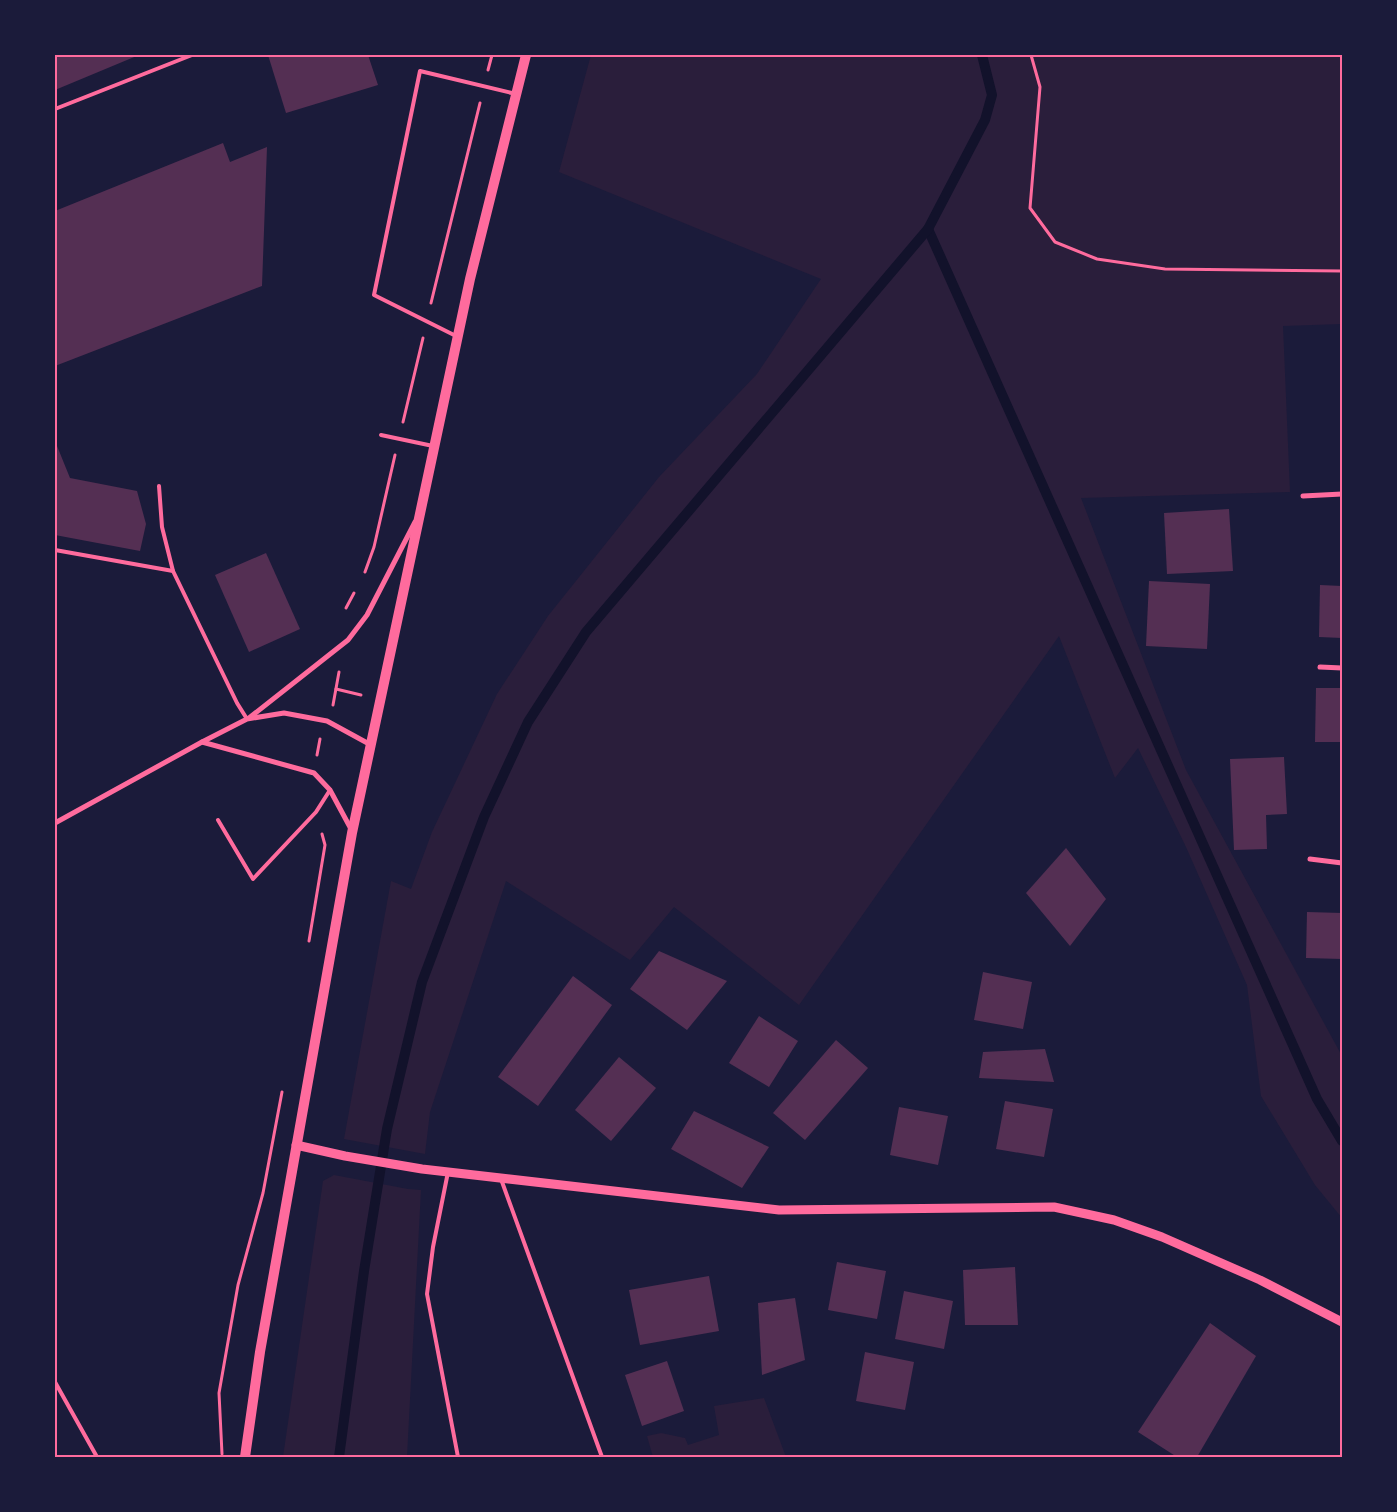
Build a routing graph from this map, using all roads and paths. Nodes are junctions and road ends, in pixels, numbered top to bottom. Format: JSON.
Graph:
{"nodes":[{"id":1,"x":192,"y":55,"type":"edge"},
{"id":2,"x":492,"y":55,"type":"edge"},
{"id":3,"x":525,"y":55,"type":"edge"},
{"id":4,"x":1031,"y":55,"type":"edge"},
{"id":5,"x":484,"y":86,"type":"junction"},
{"id":6,"x":516,"y":94,"type":"junction"},
{"id":7,"x":55,"y":109,"type":"edge"},
{"id":8,"x":1342,"y":271,"type":"edge"},
{"id":9,"x":426,"y":322,"type":"junction"},
{"id":10,"x":458,"y":338,"type":"junction"},
{"id":11,"x":381,"y":435,"type":"dead end"},
{"id":12,"x":399,"y":439,"type":"junction"},
{"id":13,"x":435,"y":447,"type":"junction"},
{"id":14,"x":159,"y":486,"type":"dead end"},
{"id":15,"x":1342,"y":494,"type":"edge"},
{"id":16,"x":1303,"y":496,"type":"dead end"},
{"id":17,"x":422,"y":508,"type":"junction"},
{"id":18,"x":55,"y":550,"type":"edge"},
{"id":19,"x":172,"y":571,"type":"junction"},
{"id":20,"x":365,"y":574,"type":"dead end"},
{"id":21,"x":356,"y":589,"type":"dead end"},
{"id":22,"x":344,"y":612,"type":"dead end"},
{"id":23,"x":1320,"y":667,"type":"dead end"},
{"id":24,"x":1342,"y":668,"type":"edge"},
{"id":25,"x":340,"y":669,"type":"dead end"},
{"id":26,"x":336,"y":690,"type":"junction"},
{"id":27,"x":361,"y":695,"type":"dead end"},
{"id":28,"x":334,"y":703,"type":"dead end"},
{"id":29,"x":247,"y":719,"type":"junction"},
{"id":30,"x":321,"y":735,"type":"dead end"},
{"id":31,"x":202,"y":742,"type":"junction"},
{"id":32,"x":371,"y":745,"type":"junction"},
{"id":33,"x":318,"y":751,"type":"dead end"},
{"id":34,"x":330,"y":790,"type":"junction"},
{"id":35,"x":316,"y":812,"type":"junction"},
{"id":36,"x":218,"y":820,"type":"dead end"},
{"id":37,"x":55,"y":823,"type":"edge"},
{"id":38,"x":352,"y":833,"type":"junction"},
{"id":39,"x":1310,"y":859,"type":"dead end"},
{"id":40,"x":1342,"y":863,"type":"edge"},
{"id":41,"x":307,"y":950,"type":"dead end"},
{"id":42,"x":282,"y":1091,"type":"dead end"},
{"id":43,"x":296,"y":1145,"type":"junction"},
{"id":44,"x":448,"y":1172,"type":"junction"},
{"id":45,"x":501,"y":1178,"type":"junction"},
{"id":46,"x":1342,"y":1322,"type":"edge"},
{"id":47,"x":55,"y":1382,"type":"edge"},
{"id":48,"x":97,"y":1457,"type":"edge"},
{"id":49,"x":222,"y":1457,"type":"edge"},
{"id":50,"x":245,"y":1457,"type":"edge"},
{"id":51,"x":458,"y":1457,"type":"edge"},
{"id":52,"x":602,"y":1457,"type":"edge"}],
"edges":[{"from":1,"to":7,"type":"lane"},
{"from":2,"to":5,"type":"path"},
{"from":3,"to":6,"type":"main road"},
{"from":4,"to":8,"type":"path"},
{"from":5,"to":6,"type":"lane"},
{"from":5,"to":9,"type":"path"},
{"from":5,"to":9,"type":"lane"},
{"from":6,"to":10,"type":"main road"},
{"from":9,"to":10,"type":"lane"},
{"from":9,"to":12,"type":"path"},
{"from":10,"to":13,"type":"main road"},
{"from":11,"to":12,"type":"lane"},
{"from":12,"to":13,"type":"lane"},
{"from":12,"to":20,"type":"path"},
{"from":13,"to":17,"type":"main road"},
{"from":14,"to":19,"type":"lane"},
{"from":15,"to":16,"type":"street"},
{"from":17,"to":29,"type":"street"},
{"from":17,"to":32,"type":"main road"},
{"from":18,"to":19,"type":"lane"},
{"from":19,"to":29,"type":"lane"},
{"from":21,"to":22,"type":"path"},
{"from":23,"to":24,"type":"street"},
{"from":25,"to":26,"type":"path"},
{"from":26,"to":27,"type":"path"},
{"from":26,"to":28,"type":"path"},
{"from":29,"to":31,"type":"street"},
{"from":29,"to":32,"type":"street"},
{"from":30,"to":33,"type":"path"},
{"from":31,"to":34,"type":"street"},
{"from":31,"to":37,"type":"street"},
{"from":32,"to":38,"type":"main road"},
{"from":34,"to":35,"type":"lane"},
{"from":34,"to":38,"type":"street"},
{"from":35,"to":36,"type":"lane"},
{"from":35,"to":41,"type":"path"},
{"from":38,"to":43,"type":"main road"},
{"from":39,"to":40,"type":"street"},
{"from":42,"to":49,"type":"path"},
{"from":43,"to":44,"type":"street"},
{"from":43,"to":50,"type":"main road"},
{"from":44,"to":45,"type":"street"},
{"from":44,"to":51,"type":"lane"},
{"from":45,"to":46,"type":"street"},
{"from":45,"to":52,"type":"lane"},
{"from":47,"to":48,"type":"lane"}]}
